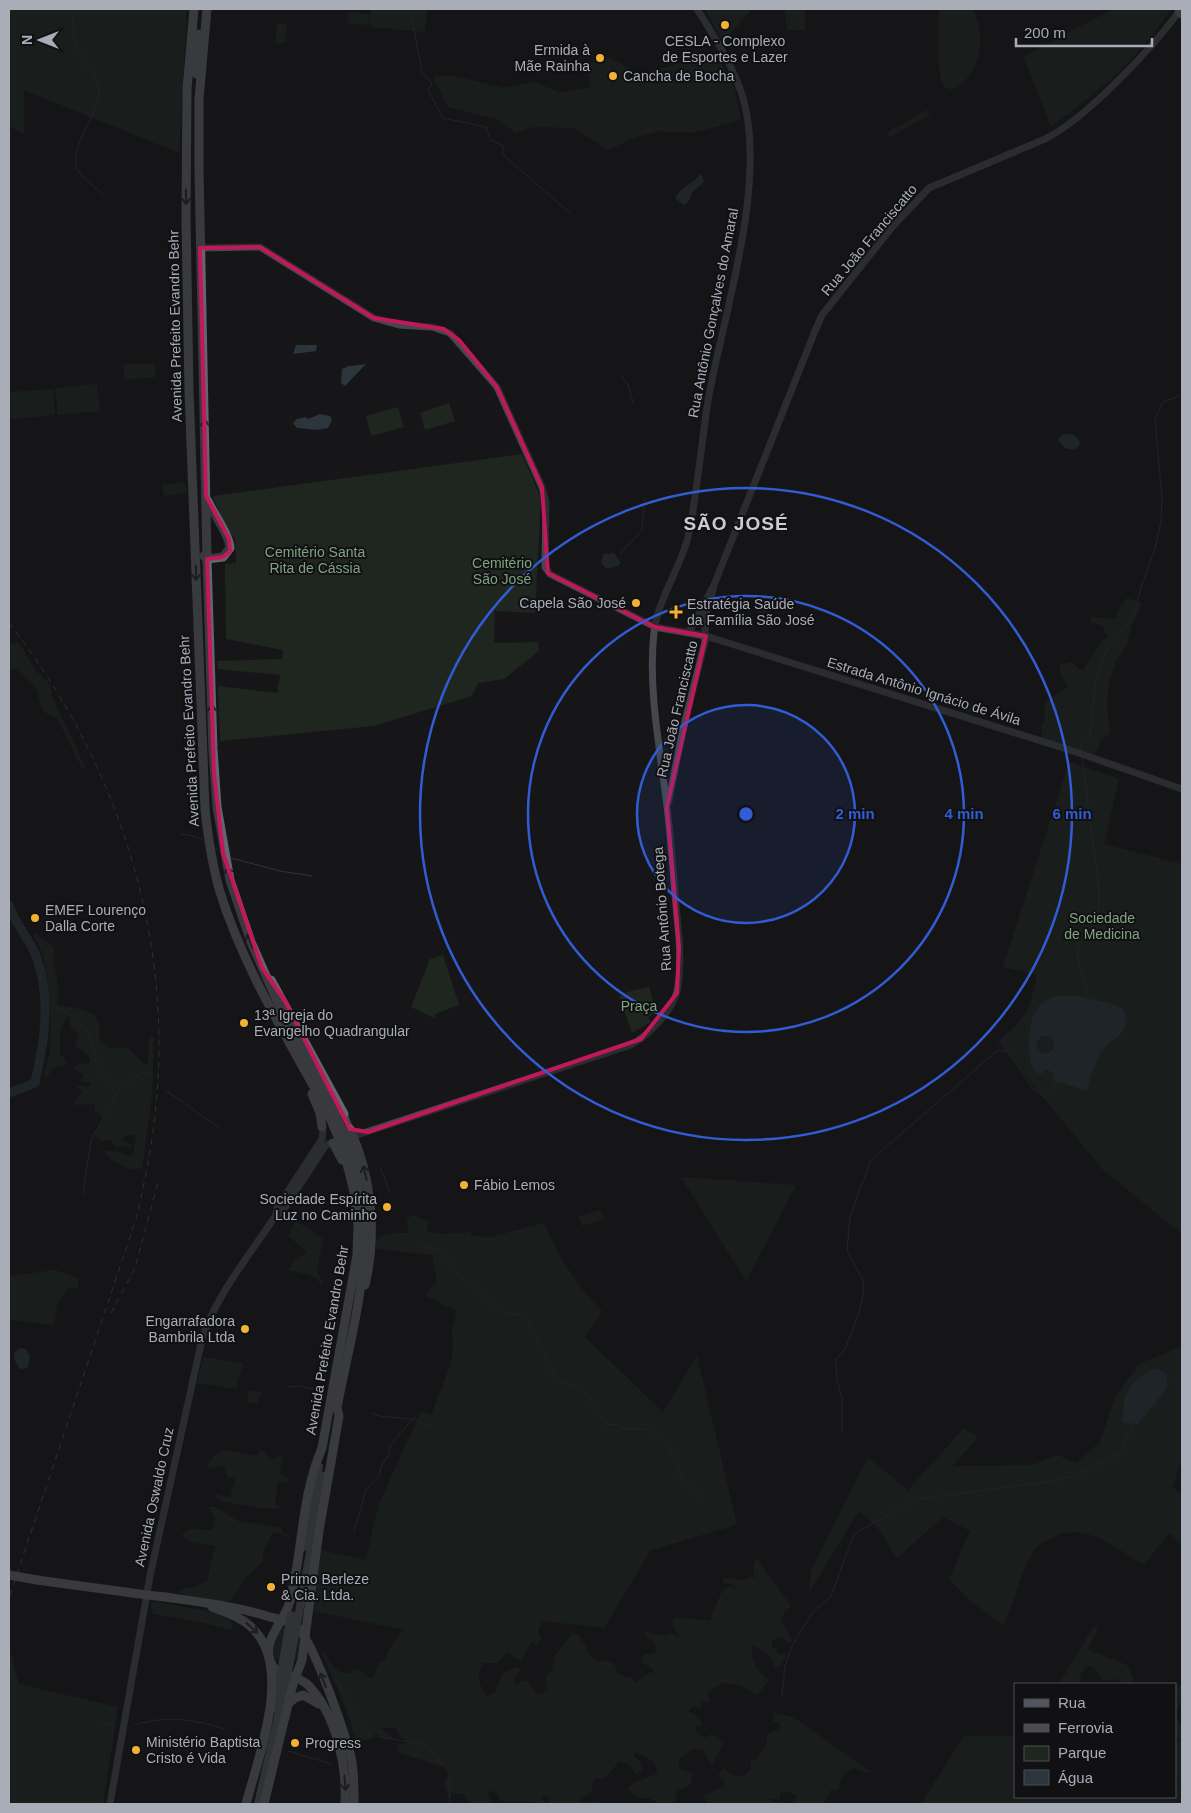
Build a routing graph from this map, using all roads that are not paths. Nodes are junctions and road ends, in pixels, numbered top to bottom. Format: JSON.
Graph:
{"nodes":[{"id":1,"x":194,"y":9,"type":"edge"},
{"id":2,"x":200,"y":9,"type":"edge"},
{"id":3,"x":207,"y":9,"type":"edge"},
{"id":4,"x":697,"y":9,"type":"edge"},
{"id":5,"x":1178,"y":12,"type":"edge"},
{"id":6,"x":201,"y":76,"type":"junction"},
{"id":7,"x":187,"y":89,"type":"junction"},
{"id":8,"x":200,"y":211,"type":"junction"},
{"id":9,"x":200,"y":248,"type":"junction"},
{"id":10,"x":191,"y":418,"type":"junction"},
{"id":11,"x":206,"y":496,"type":"junction"},
{"id":12,"x":207,"y":559,"type":"junction"},
{"id":13,"x":713,"y":587,"type":"junction"},
{"id":14,"x":655,"y":627,"type":"junction"},
{"id":15,"x":689,"y":632,"type":"junction"},
{"id":16,"x":706,"y":636,"type":"junction"},
{"id":17,"x":203,"y":778,"type":"junction"},
{"id":18,"x":1182,"y":789,"type":"edge"},
{"id":19,"x":667,"y":807,"type":"junction"},
{"id":20,"x":220,"y":835,"type":"junction"},
{"id":21,"x":224,"y":904,"type":"junction"},
{"id":22,"x":262,"y":968,"type":"junction"},
{"id":23,"x":329,"y":1108,"type":"junction"},
{"id":24,"x":344,"y":1114,"type":"junction"},
{"id":25,"x":323,"y":1129,"type":"junction"},
{"id":26,"x":352,"y":1133,"type":"junction"},
{"id":27,"x":333,"y":1143,"type":"junction"},
{"id":28,"x":346,"y":1144,"type":"junction"},
{"id":29,"x":297,"y":1184,"type":"junction"},
{"id":30,"x":353,"y":1305,"type":"junction"},
{"id":31,"x":337,"y":1408,"type":"junction"},
{"id":32,"x":322,"y":1448,"type":"junction"},
{"id":33,"x":9,"y":1575,"type":"edge"},
{"id":34,"x":197,"y":1602,"type":"junction"},
{"id":35,"x":294,"y":1616,"type":"junction"},
{"id":36,"x":281,"y":1620,"type":"junction"},
{"id":37,"x":306,"y":1639,"type":"junction"},
{"id":38,"x":269,"y":1658,"type":"junction"},
{"id":39,"x":296,"y":1677,"type":"junction"},
{"id":40,"x":283,"y":1680,"type":"junction"},
{"id":41,"x":289,"y":1703,"type":"junction"},
{"id":42,"x":322,"y":1706,"type":"junction"},
{"id":43,"x":110,"y":1804,"type":"edge"},
{"id":44,"x":246,"y":1804,"type":"edge"},
{"id":45,"x":250,"y":1804,"type":"edge"},
{"id":46,"x":258,"y":1804,"type":"edge"},
{"id":47,"x":264,"y":1804,"type":"edge"},
{"id":48,"x":345,"y":1804,"type":"edge"},
{"id":49,"x":354,"y":1804,"type":"edge"}],
"edges":[{"from":1,"to":7,"type":"highway","name":"Avenida Prefeito Evandro Behr"},
{"from":2,"to":6,"type":"highway"},
{"from":3,"to":6,"type":"highway","name":"Avenida Prefeito Evandro Behr"},
{"from":4,"to":14,"type":"street","name":"Rua Antônio Gonçalves do Amaral"},
{"from":5,"to":13,"type":"street","name":"Rua João Franciscatto"},
{"from":6,"to":8,"type":"highway","name":"Avenida Prefeito Evandro Behr"},
{"from":7,"to":8,"type":"highway"},
{"from":7,"to":10,"type":"highway","name":"Avenida Prefeito Evandro Behr","one_way":true},
{"from":8,"to":9,"type":"highway","name":"Avenida Prefeito Evandro Behr"},
{"from":11,"to":9,"type":"highway","name":"Avenida Prefeito Evandro Behr","one_way":true},
{"from":9,"to":14,"type":"street","name":"Estrada Antônio Ignácio de Ávila"},
{"from":10,"to":12,"type":"highway"},
{"from":10,"to":17,"type":"highway","name":"Avenida Prefeito Evandro Behr","one_way":true},
{"from":11,"to":12,"type":"highway","name":"Avenida Prefeito Evandro Behr"},
{"from":11,"to":12,"type":"highway"},
{"from":20,"to":12,"type":"highway","name":"Avenida Prefeito Evandro Behr","one_way":true},
{"from":13,"to":15,"type":"street","name":"Rua João Franciscatto"},
{"from":13,"to":16,"type":"street","name":"Rua João Franciscatto"},
{"from":14,"to":15,"type":"street","name":"Estrada Antônio Ignácio de Ávila"},
{"from":14,"to":19,"type":"street","name":"Rua Antônio Botega"},
{"from":15,"to":16,"type":"street","name":"Estrada Antônio Ignácio de Ávila"},
{"from":16,"to":18,"type":"street","name":"Estrada Antônio Ignácio de Ávila"},
{"from":16,"to":19,"type":"street","name":"Rua João Franciscatto"},
{"from":17,"to":20,"type":"highway"},
{"from":17,"to":21,"type":"highway","name":"Avenida Prefeito Evandro Behr"},
{"from":19,"to":26,"type":"street","name":"Rua Antônio Botega"},
{"from":22,"to":20,"type":"highway","name":"Avenida Prefeito Evandro Behr","one_way":true},
{"from":21,"to":23,"type":"highway","name":"Avenida Prefeito Evandro Behr"},
{"from":21,"to":25,"type":"highway"},
{"from":22,"to":23,"type":"highway","name":"Avenida Prefeito Evandro Behr"},
{"from":22,"to":24,"type":"highway"},
{"from":23,"to":28,"type":"highway","name":"Avenida Prefeito Evandro Behr","bridge":true},
{"from":24,"to":25,"type":"street"},
{"from":24,"to":26,"type":"street"},
{"from":25,"to":27,"type":"street"},
{"from":25,"to":29,"type":"street","name":"Avenida Oswaldo Cruz"},
{"from":26,"to":28,"type":"street","name":"Rua Antônio Botega"},
{"from":30,"to":26,"type":"highway","one_way":true},
{"from":27,"to":28,"type":"street","name":"Rua Antônio Botega"},
{"from":27,"to":29,"type":"street","name":"Avenida Oswaldo Cruz"},
{"from":27,"to":30,"type":"highway"},
{"from":28,"to":30,"type":"highway","name":"Avenida Prefeito Evandro Behr"},
{"from":29,"to":43,"type":"street","name":"Avenida Oswaldo Cruz"},
{"from":30,"to":31,"type":"highway","name":"Avenida Prefeito Evandro Behr"},
{"from":30,"to":32,"type":"highway","name":"Avenida Prefeito Evandro Behr"},
{"from":31,"to":35,"type":"main road","name":"Avenida Prefeito Evandro Behr"},
{"from":31,"to":37,"type":"highway","name":"Avenida Prefeito Evandro Behr"},
{"from":32,"to":35,"type":"main road","name":"Avenida Prefeito Evandro Behr"},
{"from":32,"to":36,"type":"highway","name":"Avenida Prefeito Evandro Behr"},
{"from":33,"to":34,"type":"highway","bridge":true},
{"from":34,"to":36,"type":"highway"},
{"from":34,"to":38,"type":"highway","one_way":true},
{"from":35,"to":40,"type":"main road","bridge":true},
{"from":36,"to":37,"type":"highway"},
{"from":36,"to":38,"type":"highway","name":"Avenida Prefeito Evandro Behr"},
{"from":37,"to":39,"type":"highway","name":"Avenida Prefeito Evandro Behr"},
{"from":49,"to":37,"type":"highway","one_way":true},
{"from":38,"to":39,"type":"highway"},
{"from":38,"to":44,"type":"highway"},
{"from":39,"to":41,"type":"highway","name":"Avenida Prefeito Evandro Behr"},
{"from":39,"to":42,"type":"highway"},
{"from":40,"to":45,"type":"main road"},
{"from":40,"to":46,"type":"main road"},
{"from":41,"to":42,"type":"highway"},
{"from":41,"to":47,"type":"highway","name":"Avenida Prefeito Evandro Behr"},
{"from":42,"to":48,"type":"highway","one_way":true}]}
